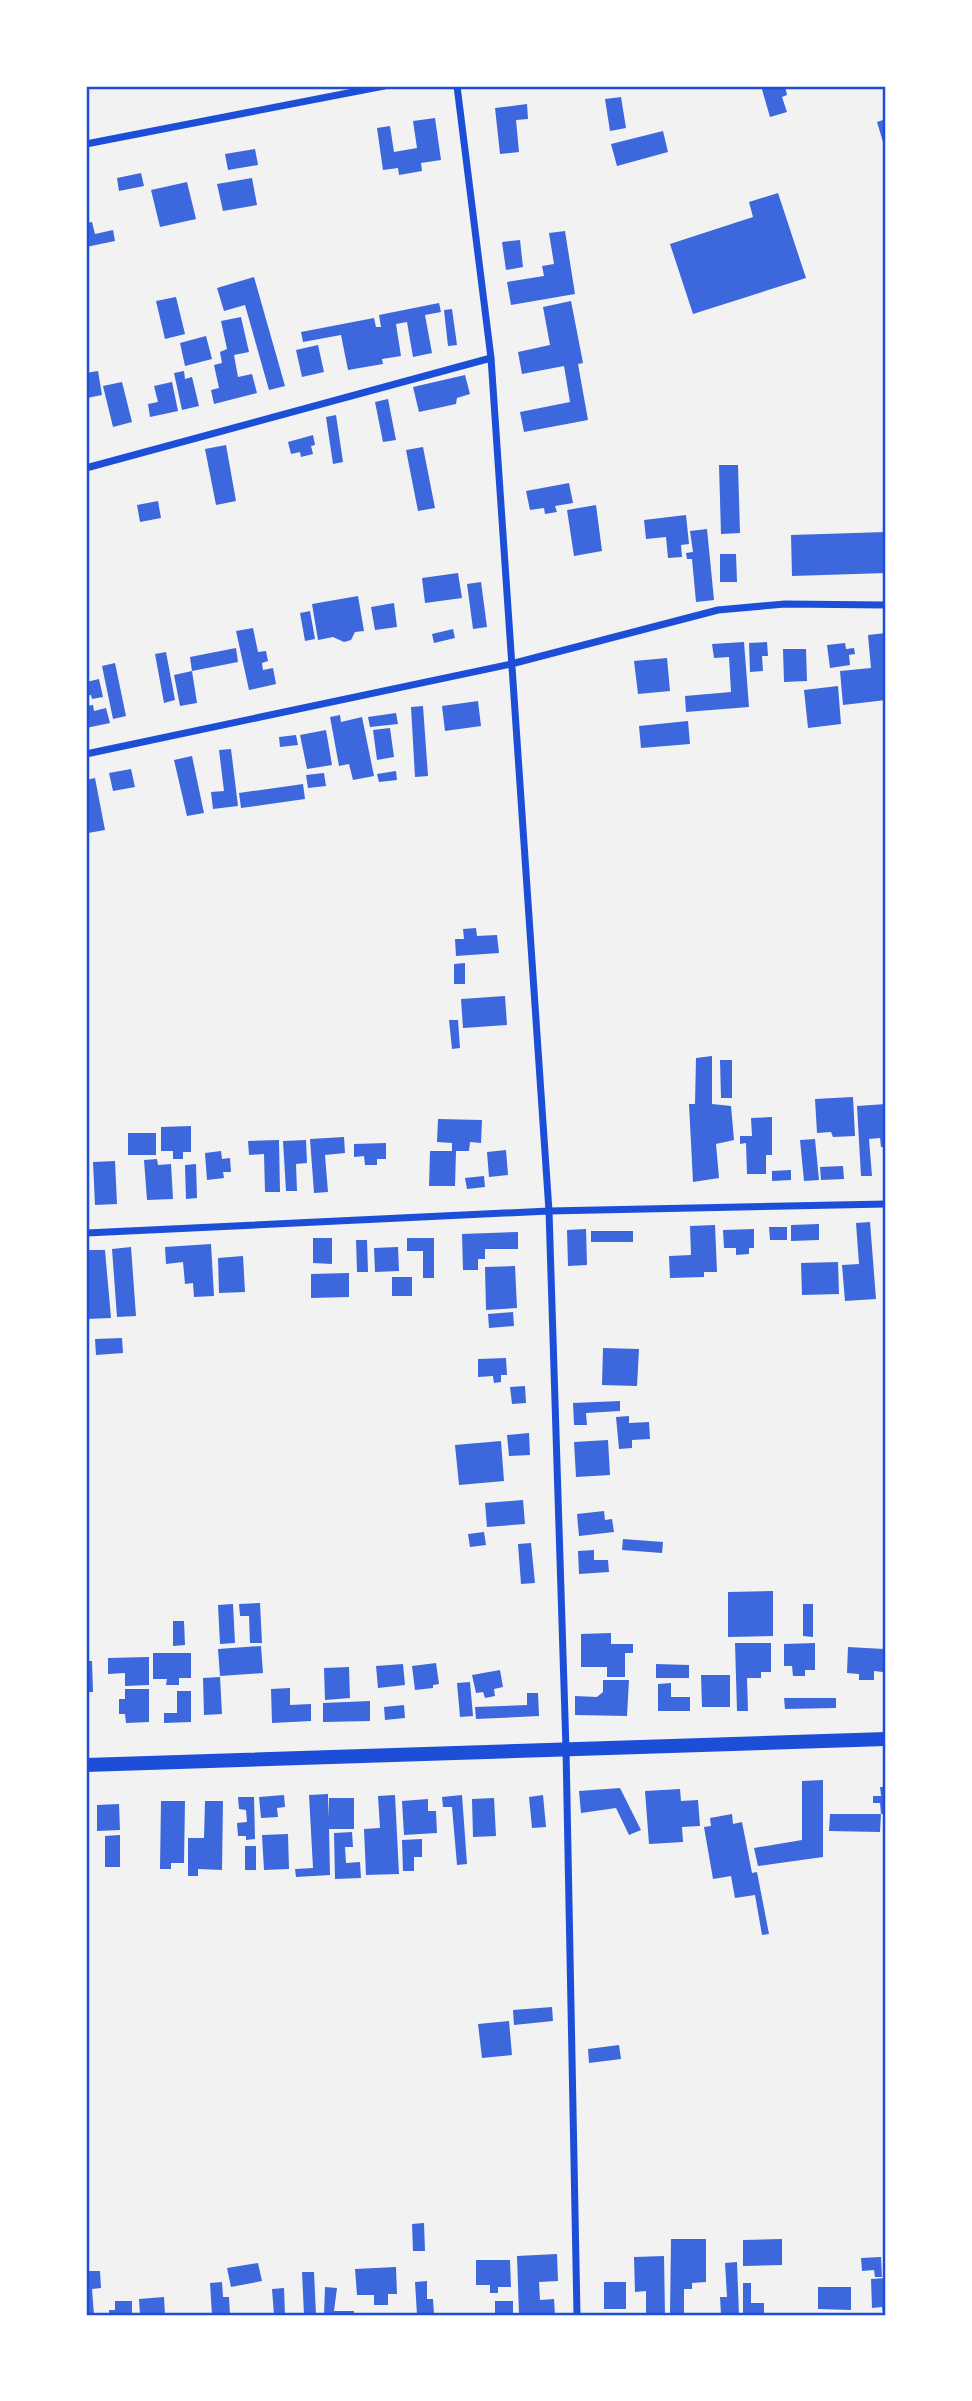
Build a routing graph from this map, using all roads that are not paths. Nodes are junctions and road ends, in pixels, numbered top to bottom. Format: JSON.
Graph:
{"nodes":[{"id":1,"x":384,"y":86,"type":"edge"},
{"id":2,"x":457,"y":86,"type":"edge"},
{"id":3,"x":86,"y":144,"type":"edge"},
{"id":4,"x":491,"y":358,"type":"junction"},
{"id":5,"x":86,"y":468,"type":"edge"},
{"id":6,"x":886,"y":605,"type":"edge"},
{"id":7,"x":511,"y":664,"type":"junction"},
{"id":8,"x":86,"y":754,"type":"edge"},
{"id":9,"x":886,"y":1203,"type":"edge"},
{"id":10,"x":549,"y":1211,"type":"junction"},
{"id":11,"x":86,"y":1233,"type":"edge"},
{"id":12,"x":886,"y":1740,"type":"edge"},
{"id":13,"x":566,"y":1749,"type":"junction"},
{"id":14,"x":86,"y":1765,"type":"edge"},
{"id":15,"x":577,"y":2315,"type":"edge"}],
"edges":[{"from":1,"to":3,"type":"street"},
{"from":2,"to":4,"type":"street"},
{"from":4,"to":5,"type":"street"},
{"from":4,"to":7,"type":"street"},
{"from":6,"to":7,"type":"street"},
{"from":7,"to":8,"type":"street"},
{"from":7,"to":10,"type":"street"},
{"from":9,"to":10,"type":"street"},
{"from":10,"to":11,"type":"street"},
{"from":10,"to":13,"type":"street"},
{"from":12,"to":13,"type":"main road"},
{"from":13,"to":14,"type":"main road"},
{"from":13,"to":15,"type":"street"}]}
